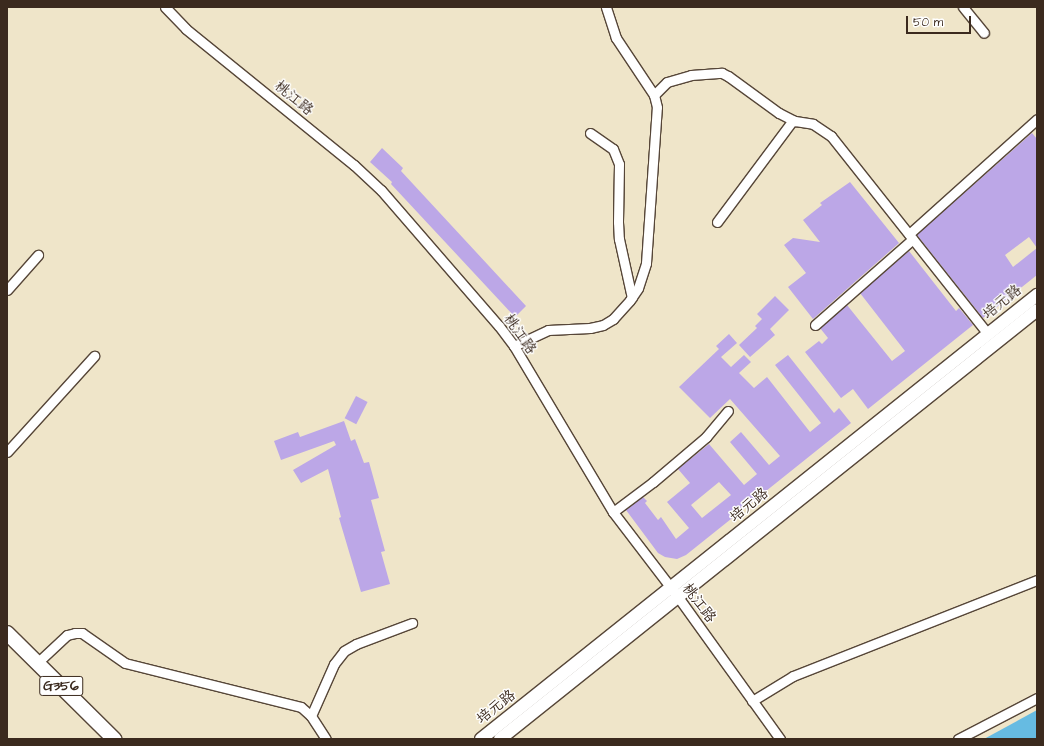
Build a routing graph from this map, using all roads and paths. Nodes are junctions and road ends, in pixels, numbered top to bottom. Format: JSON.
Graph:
{"nodes":[{"id":1,"x":166,"y":7,"type":"edge"},
{"id":2,"x":606,"y":7,"type":"edge"},
{"id":3,"x":963,"y":7,"type":"edge"},
{"id":4,"x":984,"y":33,"type":"dead end"},
{"id":5,"x":654,"y":95,"type":"junction"},
{"id":6,"x":793,"y":120,"type":"junction"},
{"id":7,"x":1036,"y":122,"type":"edge"},
{"id":8,"x":590,"y":133,"type":"dead end"},
{"id":9,"x":717,"y":222,"type":"dead end"},
{"id":10,"x":911,"y":236,"type":"junction"},
{"id":11,"x":38,"y":255,"type":"dead end"},
{"id":12,"x":7,"y":290,"type":"edge"},
{"id":13,"x":1037,"y":295,"type":"edge"},
{"id":14,"x":632,"y":298,"type":"junction"},
{"id":15,"x":1037,"y":310,"type":"edge"},
{"id":16,"x":815,"y":325,"type":"dead end"},
{"id":17,"x":988,"y":334,"type":"junction"},
{"id":18,"x":514,"y":346,"type":"junction"},
{"id":19,"x":94,"y":356,"type":"dead end"},
{"id":20,"x":728,"y":411,"type":"dead end"},
{"id":21,"x":7,"y":452,"type":"edge"},
{"id":22,"x":613,"y":512,"type":"junction"},
{"id":23,"x":1037,"y":580,"type":"edge"},
{"id":24,"x":674,"y":593,"type":"junction"},
{"id":25,"x":412,"y":623,"type":"dead end"},
{"id":26,"x":7,"y":633,"type":"edge"},
{"id":27,"x":37,"y":663,"type":"junction"},
{"id":28,"x":1037,"y":698,"type":"edge"},
{"id":29,"x":752,"y":701,"type":"junction"},
{"id":30,"x":311,"y":716,"type":"junction"},
{"id":31,"x":114,"y":739,"type":"edge"},
{"id":32,"x":326,"y":739,"type":"edge"},
{"id":33,"x":481,"y":739,"type":"edge"},
{"id":34,"x":500,"y":739,"type":"edge"},
{"id":35,"x":780,"y":739,"type":"edge"},
{"id":36,"x":958,"y":739,"type":"edge"}],
"edges":[{"from":1,"to":18,"type":"street","name":"桃江路"},
{"from":2,"to":5,"type":"street"},
{"from":3,"to":4,"type":"street"},
{"from":5,"to":6,"type":"street"},
{"from":5,"to":14,"type":"street"},
{"from":6,"to":9,"type":"street"},
{"from":6,"to":10,"type":"street"},
{"from":7,"to":10,"type":"street"},
{"from":8,"to":14,"type":"street"},
{"from":10,"to":16,"type":"street"},
{"from":10,"to":17,"type":"street"},
{"from":11,"to":12,"type":"street"},
{"from":13,"to":17,"type":"main road","name":"培元路"},
{"from":14,"to":18,"type":"street"},
{"from":15,"to":24,"type":"main road","name":"培元路"},
{"from":17,"to":24,"type":"main road","name":"培元路"},
{"from":18,"to":22,"type":"street","name":"桃江路"},
{"from":19,"to":21,"type":"street"},
{"from":20,"to":22,"type":"street"},
{"from":22,"to":24,"type":"street","name":"桃江路"},
{"from":23,"to":29,"type":"street"},
{"from":24,"to":29,"type":"street","name":"桃江路"},
{"from":24,"to":33,"type":"main road","name":"培元路"},
{"from":24,"to":34,"type":"main road","name":"培元路"},
{"from":25,"to":30,"type":"street"},
{"from":26,"to":27,"type":"highway","number":"G356"},
{"from":27,"to":30,"type":"street"},
{"from":27,"to":31,"type":"highway","number":"G356"},
{"from":28,"to":36,"type":"street"},
{"from":29,"to":35,"type":"street","name":"桃江路"},
{"from":30,"to":32,"type":"street"}]}
